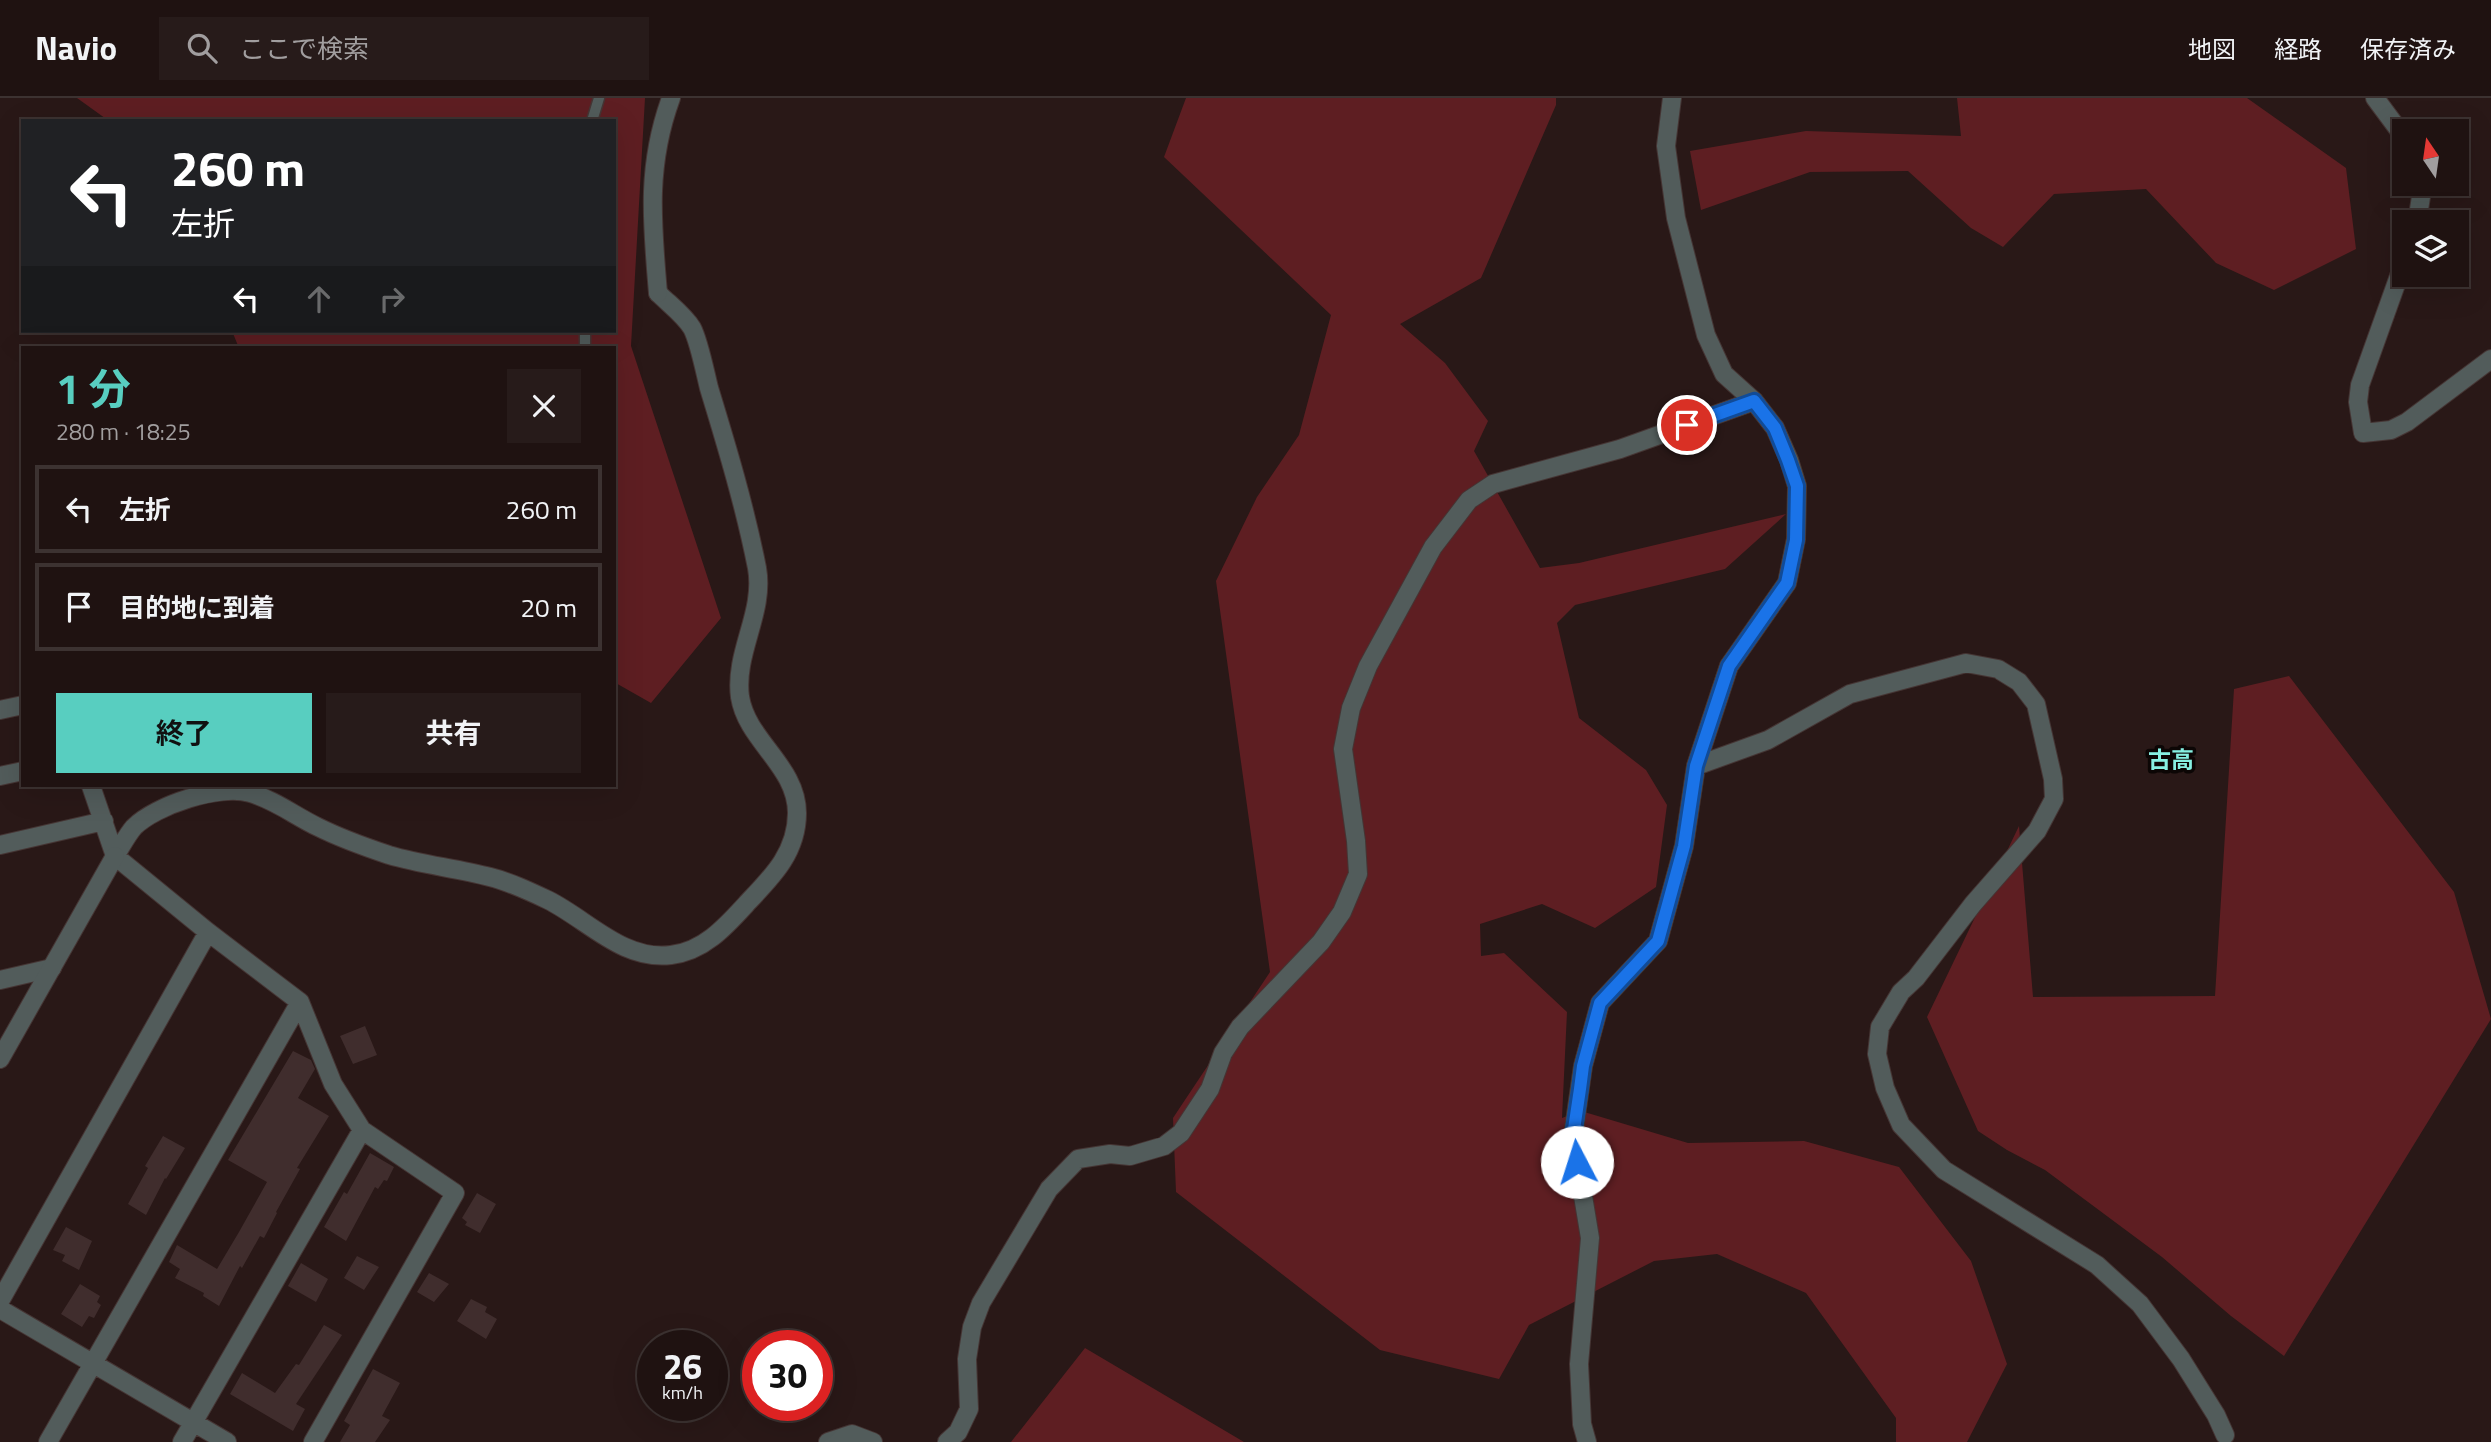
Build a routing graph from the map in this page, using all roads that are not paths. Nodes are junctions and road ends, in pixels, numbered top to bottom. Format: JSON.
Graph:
{"nodes":[{"id":1,"x":599,"y":98,"type":"edge"},
{"id":2,"x":671,"y":98,"type":"edge"},
{"id":3,"x":1672,"y":98,"type":"edge"},
{"id":4,"x":2375,"y":98,"type":"edge"},
{"id":5,"x":593,"y":119,"type":"edge"},
{"id":6,"x":2392,"y":121,"type":"edge"},
{"id":7,"x":2395,"y":287,"type":"edge"},
{"id":8,"x":2491,"y":359,"type":"edge"},
{"id":9,"x":1754,"y":401,"type":"junction"},
{"id":10,"x":21,"y":705,"type":"edge"},
{"id":11,"x":0,"y":710,"type":"edge"},
{"id":12,"x":1696,"y":766,"type":"junction"},
{"id":13,"x":21,"y":771,"type":"edge"},
{"id":14,"x":0,"y":776,"type":"edge"},
{"id":15,"x":91,"y":787,"type":"edge"},
{"id":16,"x":104,"y":821,"type":"junction"},
{"id":17,"x":0,"y":845,"type":"edge"},
{"id":18,"x":115,"y":856,"type":"junction"},
{"id":19,"x":208,"y":932,"type":"junction"},
{"id":20,"x":52,"y":968,"type":"junction"},
{"id":21,"x":0,"y":980,"type":"edge"},
{"id":22,"x":300,"y":1002,"type":"junction"},
{"id":23,"x":0,"y":1059,"type":"edge"},
{"id":24,"x":362,"y":1130,"type":"junction"},
{"id":25,"x":0,"y":1301,"type":"edge"},
{"id":26,"x":0,"y":1309,"type":"edge"},
{"id":27,"x":93,"y":1362,"type":"junction"},
{"id":28,"x":194,"y":1422,"type":"junction"},
{"id":29,"x":2225,"y":1435,"type":"dead end"},
{"id":30,"x":48,"y":1442,"type":"edge"},
{"id":31,"x":182,"y":1442,"type":"edge"},
{"id":32,"x":227,"y":1442,"type":"edge"},
{"id":33,"x":313,"y":1442,"type":"edge"},
{"id":34,"x":828,"y":1442,"type":"edge"},
{"id":35,"x":873,"y":1442,"type":"edge"},
{"id":36,"x":947,"y":1442,"type":"edge"},
{"id":37,"x":1587,"y":1442,"type":"edge"}],
"edges":[{"from":1,"to":5,"type":"lane"},
{"from":2,"to":18,"type":"street"},
{"from":3,"to":9,"type":"street"},
{"from":4,"to":6,"type":"street"},
{"from":7,"to":8,"type":"street"},
{"from":9,"to":12,"type":"street"},
{"from":9,"to":36,"type":"street"},
{"from":10,"to":11,"type":"street"},
{"from":12,"to":29,"type":"street"},
{"from":12,"to":37,"type":"street"},
{"from":13,"to":14,"type":"street"},
{"from":15,"to":16,"type":"street"},
{"from":16,"to":17,"type":"street"},
{"from":16,"to":18,"type":"street"},
{"from":18,"to":19,"type":"street"},
{"from":18,"to":20,"type":"street"},
{"from":19,"to":22,"type":"street"},
{"from":19,"to":25,"type":"street"},
{"from":20,"to":21,"type":"street"},
{"from":20,"to":23,"type":"street"},
{"from":22,"to":24,"type":"street"},
{"from":22,"to":27,"type":"street"},
{"from":24,"to":28,"type":"street"},
{"from":24,"to":33,"type":"street"},
{"from":26,"to":27,"type":"street"},
{"from":27,"to":28,"type":"street"},
{"from":27,"to":30,"type":"street"},
{"from":28,"to":31,"type":"street"},
{"from":28,"to":32,"type":"street"},
{"from":34,"to":35,"type":"street"}]}
